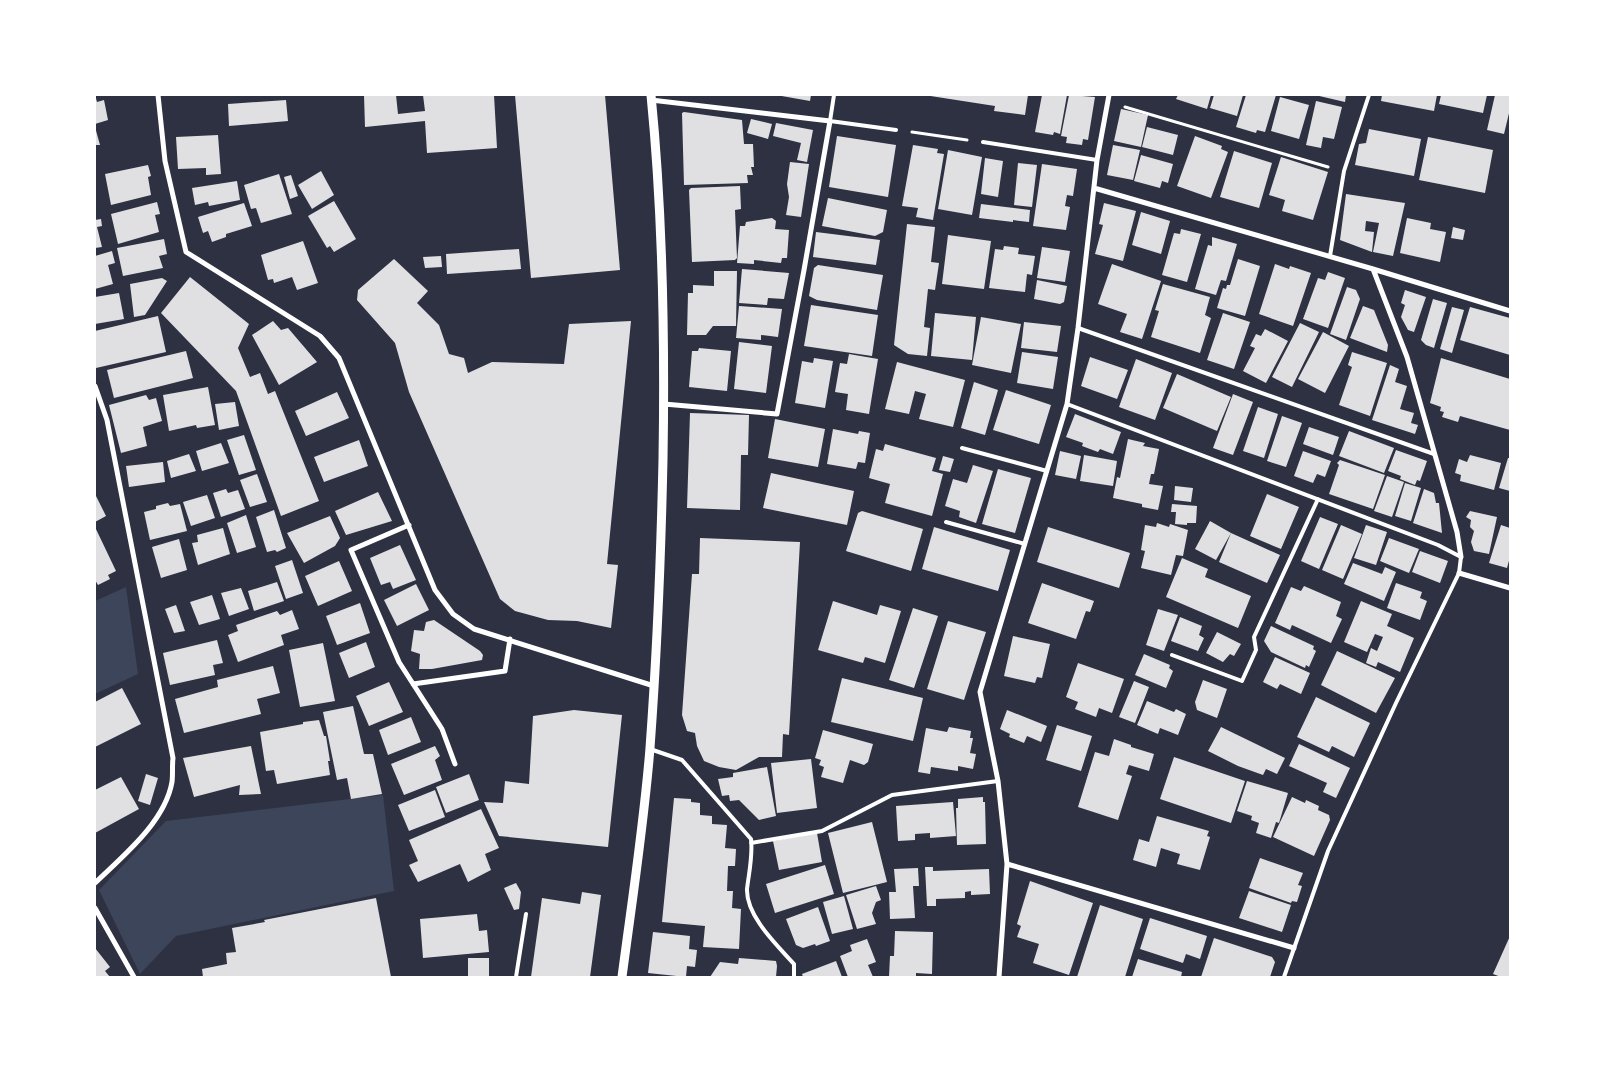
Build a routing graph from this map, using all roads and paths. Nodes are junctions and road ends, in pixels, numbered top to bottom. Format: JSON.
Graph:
{"nodes":[{"id":1,"x":158,"y":95,"type":"edge"},
{"id":2,"x":834,"y":95,"type":"edge"},
{"id":3,"x":1109,"y":95,"type":"edge"},
{"id":4,"x":1369,"y":95,"type":"edge"},
{"id":5,"x":651,"y":98,"type":"edge"},
{"id":6,"x":1108,"y":102,"type":"junction"},
{"id":7,"x":830,"y":120,"type":"junction"},
{"id":8,"x":896,"y":130,"type":"joint"},
{"id":9,"x":983,"y":142,"type":"joint"},
{"id":10,"x":1097,"y":160,"type":"junction"},
{"id":11,"x":1344,"y":172,"type":"junction"},
{"id":12,"x":1094,"y":188,"type":"junction"},
{"id":13,"x":1330,"y":256,"type":"junction"},
{"id":14,"x":1372,"y":269,"type":"junction"},
{"id":15,"x":1510,"y":311,"type":"edge"},
{"id":16,"x":1078,"y":328,"type":"junction"},
{"id":17,"x":95,"y":386,"type":"edge"},
{"id":18,"x":664,"y":404,"type":"junction"},
{"id":19,"x":1067,"y":404,"type":"junction"},
{"id":20,"x":962,"y":448,"type":"dead end"},
{"id":21,"x":1435,"y":454,"type":"junction"},
{"id":22,"x":1047,"y":471,"type":"junction"},
{"id":23,"x":1318,"y":499,"type":"junction"},
{"id":24,"x":946,"y":522,"type":"dead end"},
{"id":25,"x":409,"y":525,"type":"junction"},
{"id":26,"x":1025,"y":544,"type":"junction"},
{"id":27,"x":1461,"y":557,"type":"junction"},
{"id":28,"x":1459,"y":573,"type":"junction"},
{"id":29,"x":1510,"y":588,"type":"edge"},
{"id":30,"x":510,"y":639,"type":"junction"},
{"id":31,"x":1172,"y":655,"type":"dead end"},
{"id":32,"x":413,"y":684,"type":"junction"},
{"id":33,"x":654,"y":686,"type":"junction"},
{"id":34,"x":650,"y":749,"type":"junction"},
{"id":35,"x":455,"y":764,"type":"dead end"},
{"id":36,"x":998,"y":781,"type":"junction"},
{"id":37,"x":751,"y":843,"type":"junction"},
{"id":38,"x":1007,"y":864,"type":"junction"},
{"id":39,"x":95,"y":883,"type":"edge"},
{"id":40,"x":95,"y":908,"type":"edge"},
{"id":41,"x":526,"y":914,"type":"dead end"},
{"id":42,"x":1294,"y":948,"type":"junction"},
{"id":43,"x":134,"y":977,"type":"edge"},
{"id":44,"x":516,"y":977,"type":"edge"},
{"id":45,"x":622,"y":977,"type":"edge"},
{"id":46,"x":794,"y":977,"type":"edge"},
{"id":47,"x":999,"y":977,"type":"edge"},
{"id":48,"x":1284,"y":977,"type":"edge"}],
"edges":[{"from":1,"to":25,"type":"street"},
{"from":2,"to":7,"type":"lane"},
{"from":3,"to":6,"type":"street"},
{"from":4,"to":11,"type":"lane"},
{"from":5,"to":7,"type":"street"},
{"from":5,"to":18,"type":"street"},
{"from":6,"to":10,"type":"street"},
{"from":6,"to":11,"type":"path"},
{"from":7,"to":8,"type":"lane"},
{"from":7,"to":18,"type":"street"},
{"from":8,"to":9,"type":"path"},
{"from":9,"to":10,"type":"lane"},
{"from":10,"to":12,"type":"street"},
{"from":11,"to":13,"type":"lane"},
{"from":12,"to":13,"type":"street"},
{"from":12,"to":16,"type":"street"},
{"from":13,"to":14,"type":"street"},
{"from":14,"to":15,"type":"street"},
{"from":14,"to":21,"type":"street"},
{"from":16,"to":19,"type":"street"},
{"from":16,"to":21,"type":"lane"},
{"from":17,"to":39,"type":"street"},
{"from":18,"to":33,"type":"street"},
{"from":19,"to":22,"type":"street"},
{"from":19,"to":23,"type":"lane"},
{"from":20,"to":22,"type":"lane"},
{"from":21,"to":27,"type":"street"},
{"from":22,"to":26,"type":"street"},
{"from":23,"to":27,"type":"lane"},
{"from":23,"to":31,"type":"lane"},
{"from":24,"to":26,"type":"lane"},
{"from":25,"to":30,"type":"street"},
{"from":25,"to":32,"type":"street"},
{"from":26,"to":36,"type":"street"},
{"from":27,"to":28,"type":"lane"},
{"from":28,"to":29,"type":"street"},
{"from":28,"to":42,"type":"lane"},
{"from":30,"to":32,"type":"street"},
{"from":30,"to":33,"type":"street"},
{"from":32,"to":35,"type":"street"},
{"from":33,"to":34,"type":"street"},
{"from":34,"to":37,"type":"lane"},
{"from":34,"to":45,"type":"street"},
{"from":36,"to":37,"type":"lane"},
{"from":36,"to":38,"type":"street"},
{"from":37,"to":46,"type":"lane"},
{"from":38,"to":42,"type":"street"},
{"from":38,"to":47,"type":"street"},
{"from":40,"to":43,"type":"street"},
{"from":41,"to":44,"type":"lane"},
{"from":42,"to":48,"type":"lane"}]}
